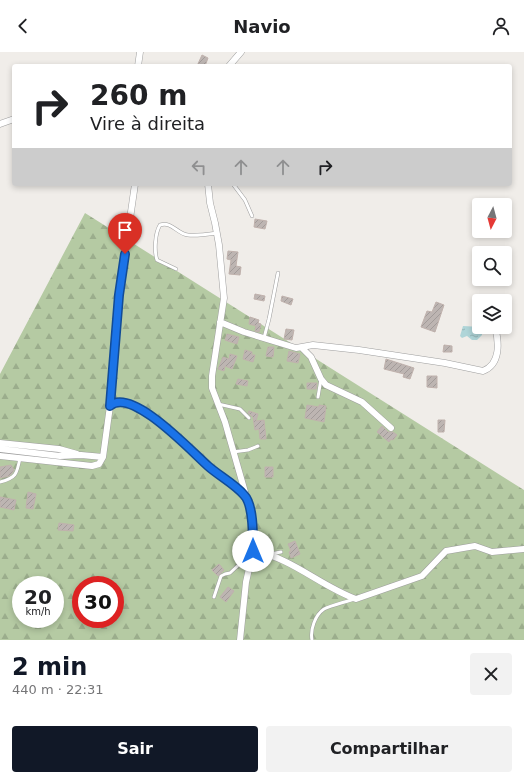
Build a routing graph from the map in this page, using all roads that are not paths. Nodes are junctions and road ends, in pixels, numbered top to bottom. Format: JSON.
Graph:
{"nodes":[{"id":1,"x":140,"y":52,"type":"edge"},
{"id":2,"x":241,"y":52,"type":"edge"},
{"id":3,"x":138,"y":64,"type":"edge"},
{"id":4,"x":231,"y":64,"type":"edge"},
{"id":5,"x":12,"y":120,"type":"edge"},
{"id":6,"x":0,"y":124,"type":"edge"},
{"id":7,"x":135,"y":186,"type":"edge"},
{"id":8,"x":208,"y":186,"type":"edge"},
{"id":9,"x":234,"y":186,"type":"edge"},
{"id":10,"x":252,"y":216,"type":"dead end"},
{"id":11,"x":217,"y":233,"type":"junction"},
{"id":12,"x":176,"y":269,"type":"dead end"},
{"id":13,"x":278,"y":273,"type":"dead end"},
{"id":14,"x":220,"y":322,"type":"junction"},
{"id":15,"x":497,"y":334,"type":"edge"},
{"id":16,"x":264,"y":338,"type":"junction"},
{"id":17,"x":302,"y":348,"type":"junction"},
{"id":18,"x":321,"y":379,"type":"junction"},
{"id":19,"x":318,"y":396,"type":"dead end"},
{"id":20,"x":218,"y":404,"type":"junction"},
{"id":21,"x":110,"y":406,"type":"junction"},
{"id":22,"x":249,"y":418,"type":"dead end"},
{"id":23,"x":391,"y":428,"type":"dead end"},
{"id":24,"x":0,"y":443,"type":"edge"},
{"id":25,"x":258,"y":446,"type":"dead end"},
{"id":26,"x":0,"y":449,"type":"edge"},
{"id":27,"x":233,"y":452,"type":"junction"},
{"id":28,"x":81,"y":455,"type":"junction"},
{"id":29,"x":0,"y":456,"type":"edge"},
{"id":30,"x":103,"y":457,"type":"junction"},
{"id":31,"x":20,"y":458,"type":"junction"},
{"id":32,"x":0,"y":482,"type":"edge"},
{"id":33,"x":245,"y":495,"type":"junction"},
{"id":34,"x":524,"y":549,"type":"edge"},
{"id":35,"x":253,"y":551,"type":"junction"},
{"id":36,"x":281,"y":552,"type":"dead end"},
{"id":37,"x":270,"y":554,"type":"junction"},
{"id":38,"x":251,"y":558,"type":"junction"},
{"id":39,"x":214,"y":597,"type":"dead end"},
{"id":40,"x":356,"y":598,"type":"junction"},
{"id":41,"x":240,"y":640,"type":"edge"},
{"id":42,"x":312,"y":640,"type":"edge"}],
"edges":[{"from":1,"to":3,"type":"street"},
{"from":2,"to":4,"type":"street"},
{"from":5,"to":6,"type":"street"},
{"from":7,"to":21,"type":"street"},
{"from":8,"to":11,"type":"street"},
{"from":9,"to":10,"type":"lane"},
{"from":11,"to":12,"type":"lane"},
{"from":11,"to":14,"type":"street"},
{"from":13,"to":16,"type":"lane"},
{"from":14,"to":16,"type":"street"},
{"from":14,"to":20,"type":"street"},
{"from":15,"to":17,"type":"street"},
{"from":16,"to":17,"type":"street"},
{"from":17,"to":18,"type":"street"},
{"from":18,"to":19,"type":"lane"},
{"from":18,"to":23,"type":"street"},
{"from":20,"to":22,"type":"lane"},
{"from":20,"to":27,"type":"street"},
{"from":21,"to":30,"type":"street"},
{"from":21,"to":33,"type":"street"},
{"from":24,"to":28,"type":"street"},
{"from":25,"to":27,"type":"lane"},
{"from":26,"to":28,"type":"street"},
{"from":27,"to":33,"type":"street"},
{"from":28,"to":30,"type":"street"},
{"from":29,"to":31,"type":"street"},
{"from":30,"to":31,"type":"street"},
{"from":31,"to":32,"type":"lane"},
{"from":33,"to":35,"type":"street"},
{"from":34,"to":40,"type":"street"},
{"from":35,"to":37,"type":"street"},
{"from":35,"to":38,"type":"street"},
{"from":36,"to":37,"type":"lane"},
{"from":37,"to":40,"type":"street"},
{"from":38,"to":39,"type":"lane"},
{"from":38,"to":41,"type":"street"},
{"from":40,"to":42,"type":"lane"}]}
